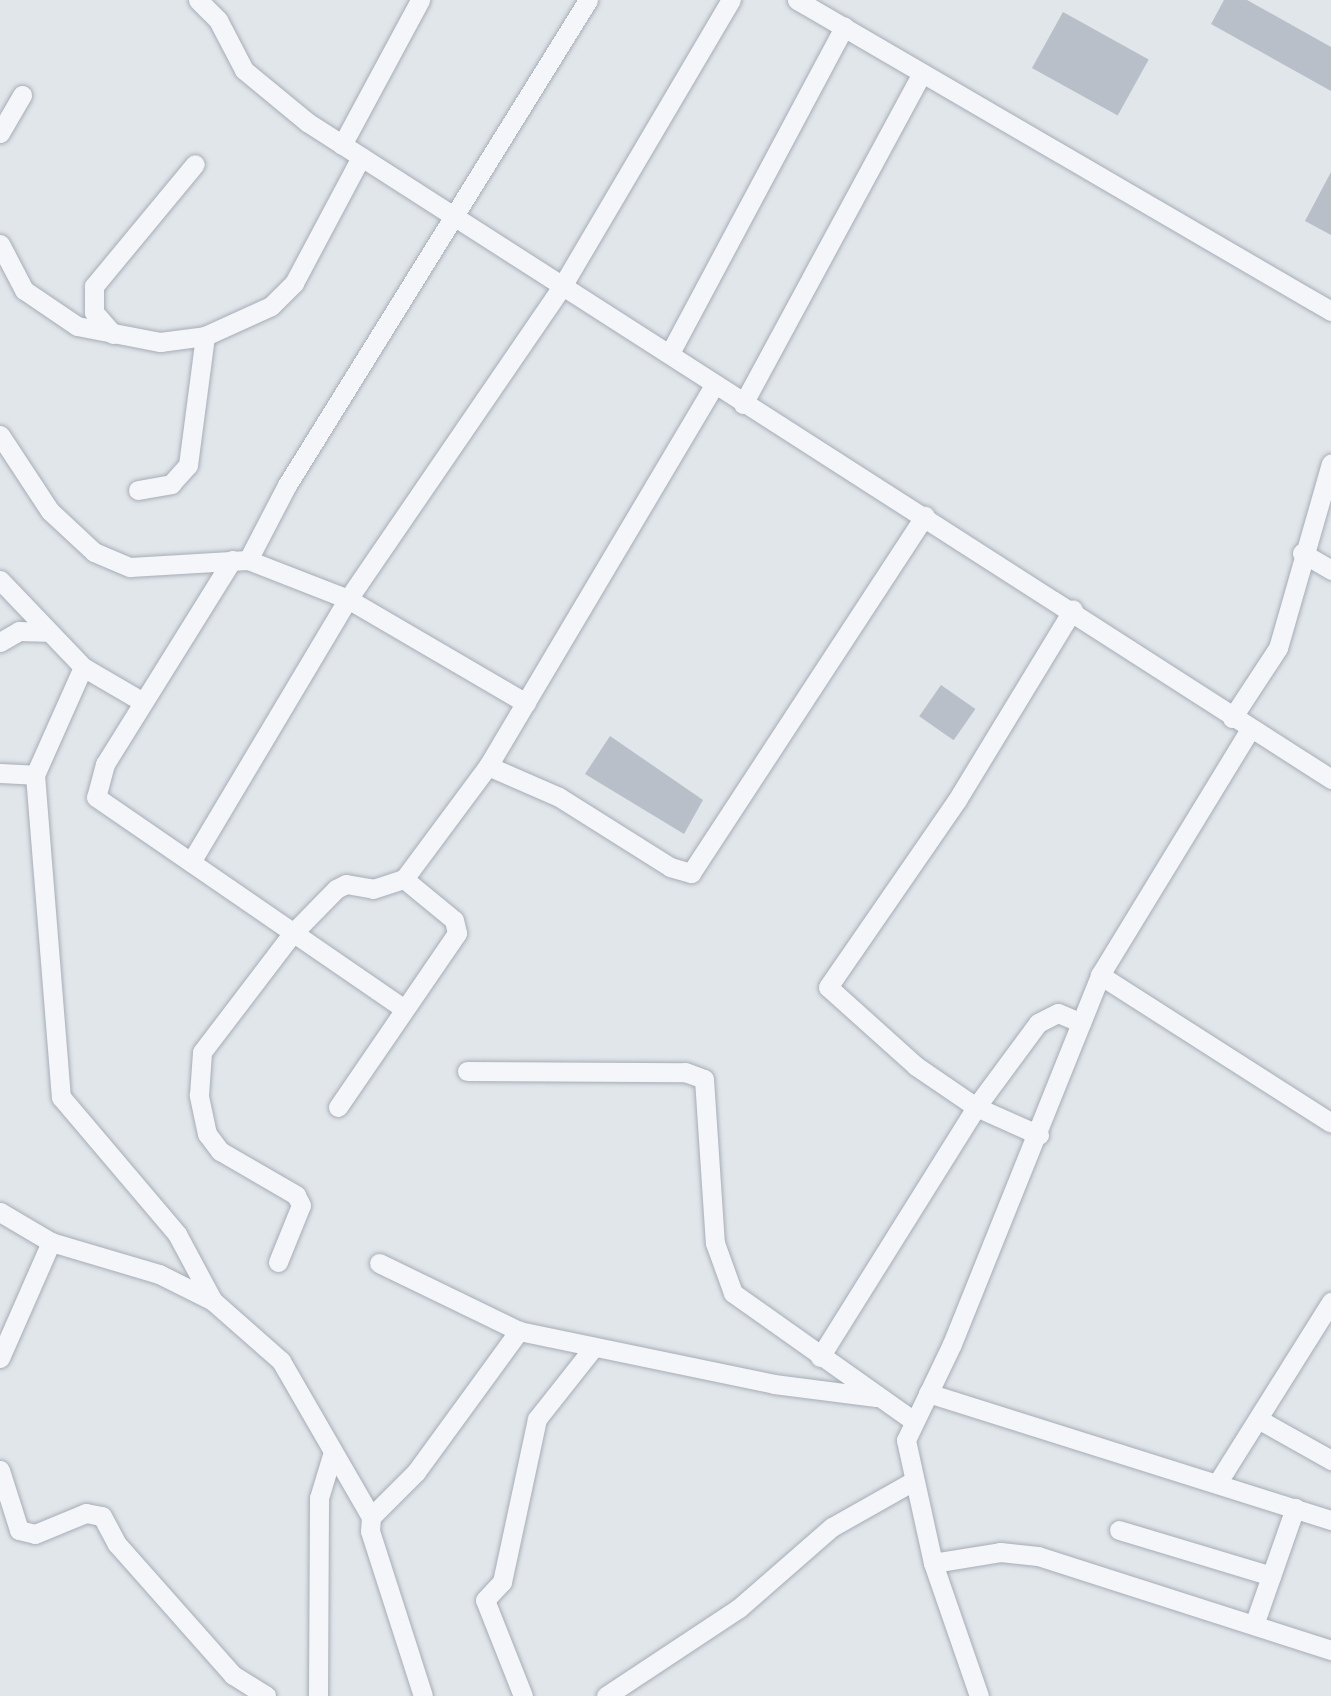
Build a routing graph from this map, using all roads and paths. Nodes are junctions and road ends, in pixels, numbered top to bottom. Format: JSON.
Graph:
{"nodes":[{"id":1,"x":198,"y":0,"type":"edge"},
{"id":2,"x":421,"y":0,"type":"edge"},
{"id":3,"x":588,"y":0,"type":"edge"},
{"id":4,"x":731,"y":0,"type":"edge"},
{"id":5,"x":797,"y":0,"type":"edge"},
{"id":6,"x":844,"y":27,"type":"junction"},
{"id":7,"x":922,"y":73,"type":"junction"},
{"id":8,"x":22,"y":95,"type":"dead end"},
{"id":9,"x":0,"y":133,"type":"edge"},
{"id":10,"x":342,"y":145,"type":"junction"},
{"id":11,"x":361,"y":157,"type":"junction"},
{"id":12,"x":195,"y":164,"type":"dead end"},
{"id":13,"x":456,"y":217,"type":"junction"},
{"id":14,"x":0,"y":244,"type":"edge"},
{"id":15,"x":564,"y":284,"type":"junction"},
{"id":16,"x":1331,"y":311,"type":"edge"},
{"id":17,"x":113,"y":334,"type":"junction"},
{"id":18,"x":205,"y":336,"type":"junction"},
{"id":19,"x":670,"y":353,"type":"junction"},
{"id":20,"x":714,"y":385,"type":"junction"},
{"id":21,"x":743,"y":404,"type":"junction"},
{"id":22,"x":0,"y":435,"type":"edge"},
{"id":23,"x":1331,"y":463,"type":"edge"},
{"id":24,"x":138,"y":490,"type":"dead end"},
{"id":25,"x":925,"y":516,"type":"junction"},
{"id":26,"x":1302,"y":553,"type":"junction"},
{"id":27,"x":240,"y":560,"type":"junction"},
{"id":28,"x":1331,"y":570,"type":"edge"},
{"id":29,"x":0,"y":580,"type":"edge"},
{"id":30,"x":348,"y":599,"type":"junction"},
{"id":31,"x":1073,"y":609,"type":"junction"},
{"id":32,"x":44,"y":632,"type":"junction"},
{"id":33,"x":0,"y":642,"type":"edge"},
{"id":34,"x":83,"y":667,"type":"junction"},
{"id":35,"x":143,"y":702,"type":"junction"},
{"id":36,"x":526,"y":703,"type":"junction"},
{"id":37,"x":1232,"y":718,"type":"junction"},
{"id":38,"x":1250,"y":729,"type":"junction"},
{"id":39,"x":488,"y":766,"type":"junction"},
{"id":40,"x":0,"y":773,"type":"edge"},
{"id":41,"x":35,"y":775,"type":"junction"},
{"id":42,"x":1331,"y":779,"type":"edge"},
{"id":43,"x":191,"y":862,"type":"junction"},
{"id":44,"x":404,"y":879,"type":"junction"},
{"id":45,"x":292,"y":934,"type":"junction"},
{"id":46,"x":1100,"y":975,"type":"junction"},
{"id":47,"x":404,"y":1009,"type":"junction"},
{"id":48,"x":1081,"y":1023,"type":"junction"},
{"id":49,"x":467,"y":1071,"type":"dead end"},
{"id":50,"x":338,"y":1107,"type":"dead end"},
{"id":51,"x":976,"y":1107,"type":"junction"},
{"id":52,"x":1331,"y":1123,"type":"edge"},
{"id":53,"x":1039,"y":1135,"type":"junction"},
{"id":54,"x":0,"y":1212,"type":"edge"},
{"id":55,"x":51,"y":1242,"type":"junction"},
{"id":56,"x":278,"y":1262,"type":"dead end"},
{"id":57,"x":379,"y":1263,"type":"dead end"},
{"id":58,"x":213,"y":1301,"type":"junction"},
{"id":59,"x":1331,"y":1302,"type":"edge"},
{"id":60,"x":1325,"y":1325,"type":"edge"},
{"id":61,"x":519,"y":1331,"type":"junction"},
{"id":62,"x":593,"y":1349,"type":"junction"},
{"id":63,"x":820,"y":1357,"type":"junction"},
{"id":64,"x":0,"y":1358,"type":"edge"},
{"id":65,"x":928,"y":1393,"type":"junction"},
{"id":66,"x":880,"y":1397,"type":"junction"},
{"id":67,"x":1258,"y":1419,"type":"junction"},
{"id":68,"x":914,"y":1421,"type":"junction"},
{"id":69,"x":333,"y":1452,"type":"junction"},
{"id":70,"x":1331,"y":1460,"type":"edge"},
{"id":71,"x":0,"y":1470,"type":"edge"},
{"id":72,"x":912,"y":1482,"type":"junction"},
{"id":73,"x":1218,"y":1482,"type":"junction"},
{"id":74,"x":4,"y":1504,"type":"edge"},
{"id":75,"x":1295,"y":1508,"type":"junction"},
{"id":76,"x":371,"y":1517,"type":"junction"},
{"id":77,"x":1331,"y":1520,"type":"edge"},
{"id":78,"x":1119,"y":1530,"type":"dead end"},
{"id":79,"x":933,"y":1563,"type":"junction"},
{"id":80,"x":1271,"y":1576,"type":"junction"},
{"id":81,"x":1255,"y":1622,"type":"junction"},
{"id":82,"x":1331,"y":1650,"type":"edge"},
{"id":83,"x":266,"y":1696,"type":"edge"},
{"id":84,"x":318,"y":1696,"type":"edge"},
{"id":85,"x":423,"y":1696,"type":"edge"},
{"id":86,"x":523,"y":1696,"type":"edge"},
{"id":87,"x":606,"y":1696,"type":"edge"},
{"id":88,"x":979,"y":1696,"type":"edge"}],
"edges":[{"from":1,"to":10,"type":"street"},
{"from":2,"to":10,"type":"street"},
{"from":3,"to":13,"type":"street"},
{"from":4,"to":15,"type":"street"},
{"from":5,"to":6,"type":"street"},
{"from":6,"to":7,"type":"street"},
{"from":6,"to":19,"type":"street"},
{"from":7,"to":16,"type":"street"},
{"from":7,"to":21,"type":"street"},
{"from":8,"to":9,"type":"street"},
{"from":10,"to":11,"type":"street"},
{"from":11,"to":13,"type":"street"},
{"from":11,"to":18,"type":"street"},
{"from":12,"to":17,"type":"street"},
{"from":13,"to":15,"type":"street"},
{"from":13,"to":27,"type":"street"},
{"from":14,"to":17,"type":"street"},
{"from":15,"to":19,"type":"street"},
{"from":15,"to":30,"type":"street"},
{"from":17,"to":18,"type":"street"},
{"from":18,"to":24,"type":"street"},
{"from":19,"to":20,"type":"street"},
{"from":20,"to":21,"type":"street"},
{"from":20,"to":36,"type":"street"},
{"from":21,"to":25,"type":"street"},
{"from":22,"to":27,"type":"street"},
{"from":23,"to":26,"type":"street"},
{"from":25,"to":31,"type":"street"},
{"from":25,"to":39,"type":"street"},
{"from":26,"to":28,"type":"street"},
{"from":26,"to":37,"type":"street"},
{"from":27,"to":30,"type":"street"},
{"from":27,"to":35,"type":"street"},
{"from":29,"to":32,"type":"street"},
{"from":30,"to":36,"type":"street"},
{"from":30,"to":43,"type":"street"},
{"from":31,"to":37,"type":"street"},
{"from":31,"to":51,"type":"street"},
{"from":32,"to":33,"type":"street"},
{"from":32,"to":34,"type":"street"},
{"from":34,"to":35,"type":"street"},
{"from":34,"to":41,"type":"street"},
{"from":35,"to":43,"type":"street"},
{"from":36,"to":39,"type":"street"},
{"from":37,"to":38,"type":"street"},
{"from":38,"to":42,"type":"street"},
{"from":38,"to":46,"type":"street"},
{"from":39,"to":44,"type":"street"},
{"from":40,"to":41,"type":"street"},
{"from":41,"to":58,"type":"street"},
{"from":43,"to":45,"type":"street"},
{"from":44,"to":45,"type":"street"},
{"from":44,"to":47,"type":"street"},
{"from":45,"to":47,"type":"street"},
{"from":45,"to":56,"type":"street"},
{"from":46,"to":48,"type":"street"},
{"from":46,"to":52,"type":"street"},
{"from":47,"to":50,"type":"street"},
{"from":48,"to":51,"type":"street"},
{"from":48,"to":53,"type":"street"},
{"from":49,"to":63,"type":"street"},
{"from":51,"to":53,"type":"street"},
{"from":51,"to":63,"type":"street"},
{"from":53,"to":65,"type":"street"},
{"from":54,"to":55,"type":"street"},
{"from":55,"to":58,"type":"street"},
{"from":55,"to":64,"type":"street"},
{"from":57,"to":61,"type":"street"},
{"from":58,"to":69,"type":"street"},
{"from":59,"to":60,"type":"street"},
{"from":60,"to":67,"type":"street"},
{"from":61,"to":62,"type":"street"},
{"from":61,"to":76,"type":"street"},
{"from":62,"to":66,"type":"street"},
{"from":62,"to":86,"type":"street"},
{"from":63,"to":66,"type":"street"},
{"from":65,"to":68,"type":"street"},
{"from":65,"to":73,"type":"street"},
{"from":66,"to":68,"type":"street"},
{"from":67,"to":70,"type":"street"},
{"from":67,"to":73,"type":"street"},
{"from":68,"to":72,"type":"street"},
{"from":69,"to":76,"type":"street"},
{"from":69,"to":84,"type":"street"},
{"from":71,"to":74,"type":"street"},
{"from":72,"to":79,"type":"street"},
{"from":72,"to":87,"type":"street"},
{"from":73,"to":75,"type":"street"},
{"from":74,"to":83,"type":"street"},
{"from":75,"to":77,"type":"street"},
{"from":75,"to":80,"type":"street"},
{"from":76,"to":85,"type":"street"},
{"from":78,"to":80,"type":"street"},
{"from":79,"to":81,"type":"street"},
{"from":79,"to":88,"type":"street"},
{"from":80,"to":81,"type":"street"},
{"from":81,"to":82,"type":"street"}]}
